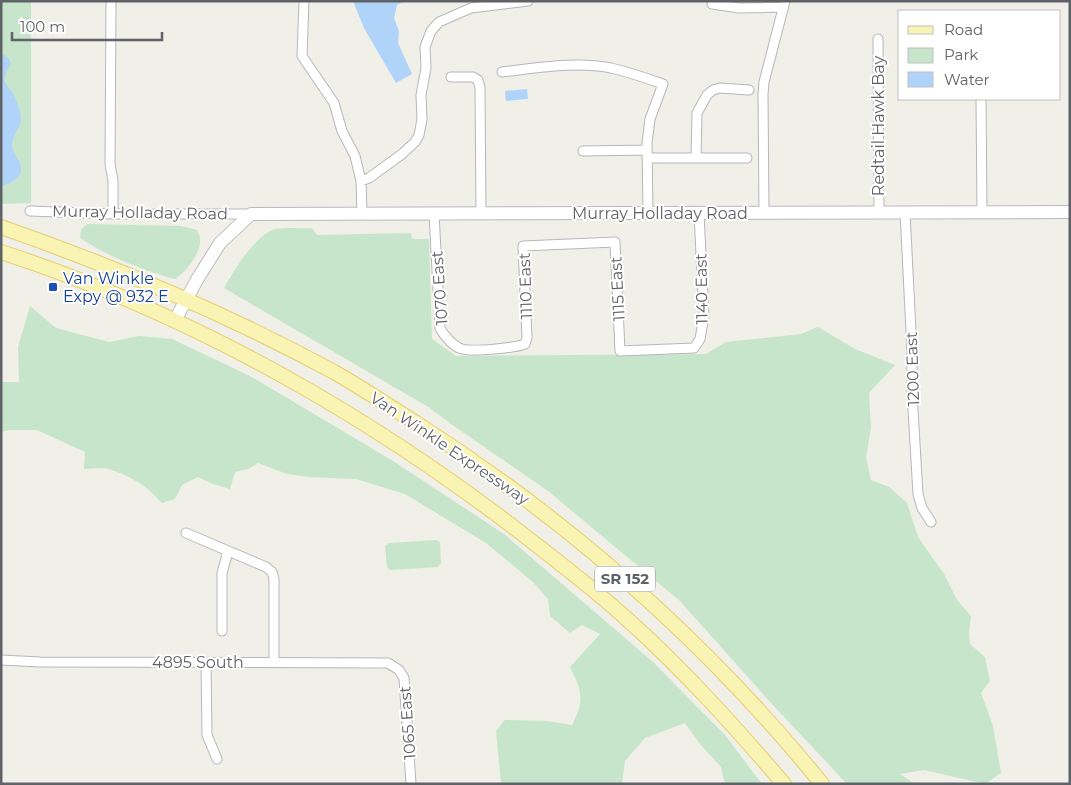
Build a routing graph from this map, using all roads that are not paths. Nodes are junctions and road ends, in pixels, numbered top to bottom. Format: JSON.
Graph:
{"nodes":[{"id":1,"x":304,"y":1,"type":"edge"},
{"id":2,"x":528,"y":1,"type":"edge"},
{"id":3,"x":111,"y":4,"type":"dead end"},
{"id":4,"x":712,"y":4,"type":"dead end"},
{"id":5,"x":784,"y":4,"type":"edge"},
{"id":6,"x":878,"y":39,"type":"dead end"},
{"id":7,"x":502,"y":72,"type":"dead end"},
{"id":8,"x":451,"y":77,"type":"dead end"},
{"id":9,"x":748,"y":90,"type":"dead end"},
{"id":10,"x":981,"y":100,"type":"edge"},
{"id":11,"x":583,"y":151,"type":"dead end"},
{"id":12,"x":647,"y":154,"type":"junction"},
{"id":13,"x":696,"y":158,"type":"junction"},
{"id":14,"x":748,"y":158,"type":"dead end"},
{"id":15,"x":361,"y":181,"type":"junction"},
{"id":16,"x":30,"y":211,"type":"dead end"},
{"id":17,"x":878,"y":212,"type":"junction"},
{"id":18,"x":905,"y":212,"type":"junction"},
{"id":19,"x":982,"y":212,"type":"junction"},
{"id":20,"x":1070,"y":212,"type":"edge"},
{"id":21,"x":434,"y":213,"type":"junction"},
{"id":22,"x":481,"y":213,"type":"junction"},
{"id":23,"x":648,"y":213,"type":"junction"},
{"id":24,"x":699,"y":213,"type":"junction"},
{"id":25,"x":764,"y":213,"type":"junction"},
{"id":26,"x":113,"y":214,"type":"junction"},
{"id":27,"x":251,"y":214,"type":"junction"},
{"id":28,"x":362,"y":214,"type":"junction"},
{"id":29,"x":1,"y":227,"type":"edge"},
{"id":30,"x":571,"y":243,"type":"joint"},
{"id":31,"x":1,"y":252,"type":"edge"},
{"id":32,"x":186,"y":299,"type":"junction"},
{"id":33,"x":176,"y":320,"type":"junction"},
{"id":34,"x":525,"y":344,"type":"joint"},
{"id":35,"x":620,"y":351,"type":"joint"},
{"id":36,"x":931,"y":522,"type":"dead end"},
{"id":37,"x":186,"y":533,"type":"dead end"},
{"id":38,"x":228,"y":551,"type":"junction"},
{"id":39,"x":222,"y":631,"type":"dead end"},
{"id":40,"x":1,"y":660,"type":"edge"},
{"id":41,"x":206,"y":662,"type":"junction"},
{"id":42,"x":274,"y":662,"type":"junction"},
{"id":43,"x":394,"y":666,"type":"joint"},
{"id":44,"x":217,"y":759,"type":"dead end"},
{"id":45,"x":411,"y":784,"type":"edge"},
{"id":46,"x":784,"y":784,"type":"edge"},
{"id":47,"x":822,"y":784,"type":"edge"}],
"edges":[{"from":1,"to":15,"type":"street"},
{"from":2,"to":15,"type":"street"},
{"from":3,"to":26,"type":"street"},
{"from":4,"to":5,"type":"street"},
{"from":5,"to":25,"type":"street"},
{"from":6,"to":17,"type":"street","name":"Redtail Hawk Bay"},
{"from":7,"to":12,"type":"street"},
{"from":8,"to":22,"type":"street"},
{"from":9,"to":13,"type":"street"},
{"from":10,"to":19,"type":"street"},
{"from":11,"to":12,"type":"street"},
{"from":12,"to":13,"type":"street"},
{"from":12,"to":23,"type":"street"},
{"from":13,"to":14,"type":"street"},
{"from":15,"to":28,"type":"street"},
{"from":16,"to":26,"type":"street","name":"Murray Holladay Road"},
{"from":17,"to":18,"type":"main road","name":"Murray Holladay Road"},
{"from":17,"to":25,"type":"main road","name":"Murray Holladay Road"},
{"from":18,"to":19,"type":"main road","name":"Murray Holladay Road"},
{"from":18,"to":36,"type":"street","name":"1200 East"},
{"from":19,"to":20,"type":"main road","name":"Murray Holladay Road"},
{"from":21,"to":22,"type":"main road","name":"Murray Holladay Road"},
{"from":21,"to":28,"type":"main road","name":"Murray Holladay Road"},
{"from":21,"to":34,"type":"street","name":"1070 East"},
{"from":22,"to":23,"type":"main road","name":"Murray Holladay Road"},
{"from":23,"to":24,"type":"main road","name":"Murray Holladay Road"},
{"from":24,"to":25,"type":"main road","name":"Murray Holladay Road"},
{"from":24,"to":35,"type":"street","name":"1140 East"},
{"from":26,"to":27,"type":"street","name":"Murray Holladay Road"},
{"from":27,"to":28,"type":"main road","name":"Murray Holladay Road"},
{"from":27,"to":32,"type":"main road","name":"Murray Holladay Road"},
{"from":29,"to":32,"type":"main road","name":"Van Winkle Expressway","number":"SR 152"},
{"from":30,"to":34,"type":"street","name":"1110 East"},
{"from":30,"to":35,"type":"street","name":"1115 East"},
{"from":31,"to":33,"type":"main road","name":"Van Winkle Expressway","number":"SR 152"},
{"from":32,"to":33,"type":"main road","name":"Murray Holladay Road"},
{"from":32,"to":47,"type":"main road","name":"Van Winkle Expressway","number":"SR 152"},
{"from":33,"to":46,"type":"main road","name":"Van Winkle Expressway","number":"SR 152"},
{"from":37,"to":38,"type":"street"},
{"from":38,"to":39,"type":"street"},
{"from":38,"to":42,"type":"street"},
{"from":40,"to":41,"type":"street","name":"4895 South"},
{"from":41,"to":42,"type":"street","name":"4895 South"},
{"from":41,"to":44,"type":"street"},
{"from":42,"to":43,"type":"street","name":"4895 South"},
{"from":43,"to":45,"type":"street","name":"1065 East"}]}
